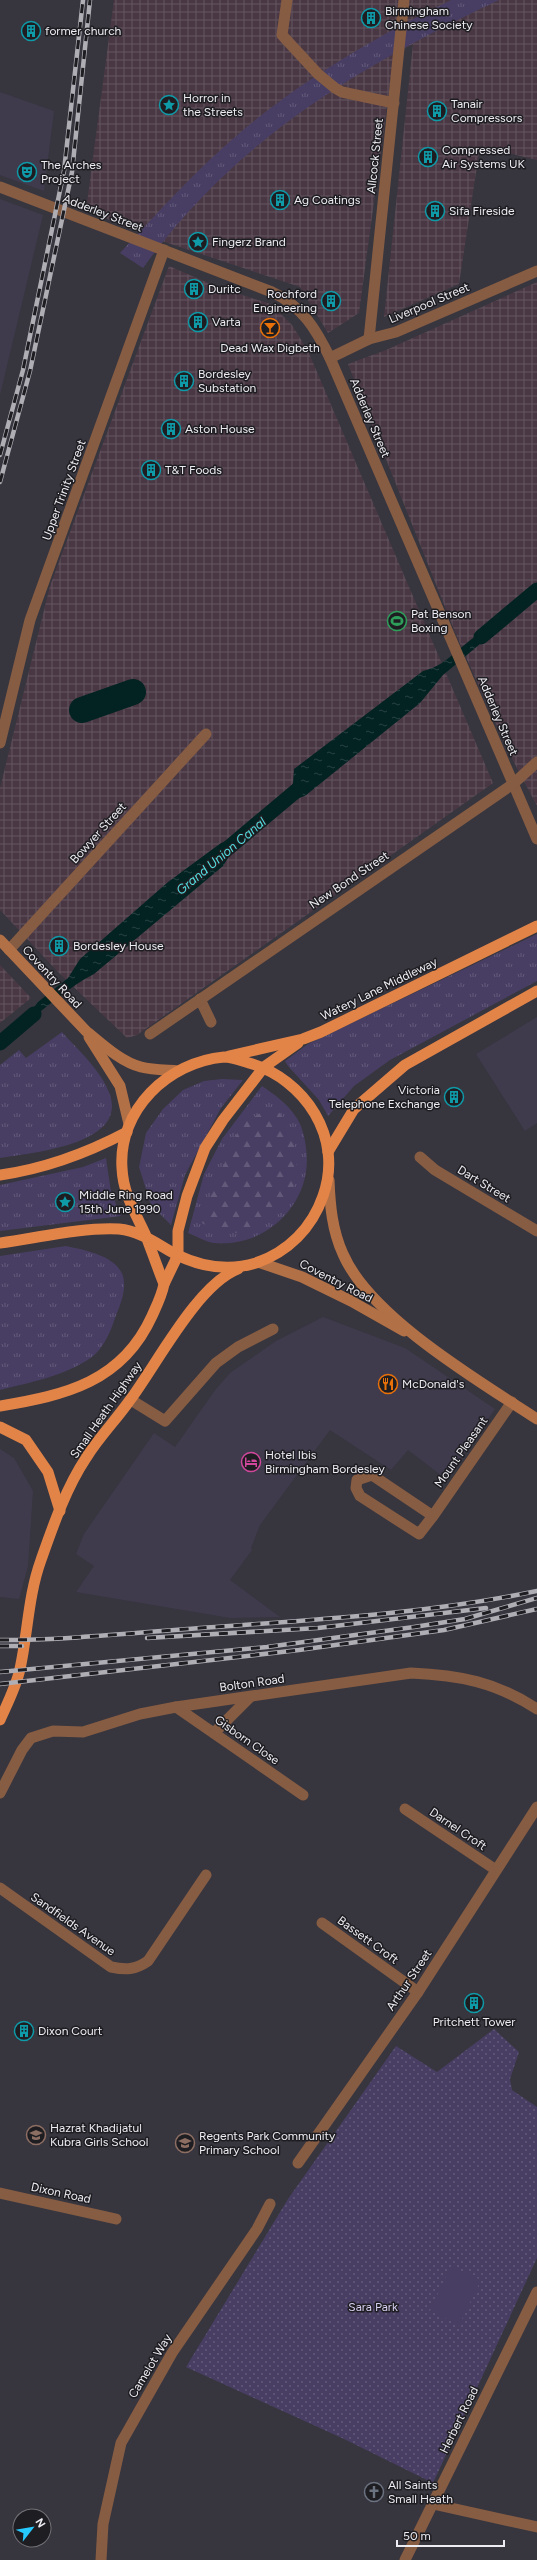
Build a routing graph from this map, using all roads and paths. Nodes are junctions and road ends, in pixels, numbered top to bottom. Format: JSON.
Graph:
{"nodes":[{"id":1,"x":287,"y":0,"type":"edge"},
{"id":2,"x":404,"y":0,"type":"edge"},
{"id":3,"x":394,"y":103,"type":"junction"},
{"id":4,"x":0,"y":187,"type":"edge"},
{"id":5,"x":164,"y":250,"type":"junction"},
{"id":6,"x":537,"y":271,"type":"edge"},
{"id":7,"x":369,"y":339,"type":"junction"},
{"id":8,"x":330,"y":358,"type":"junction"},
{"id":9,"x":206,"y":734,"type":"dead end"},
{"id":10,"x":0,"y":743,"type":"edge"},
{"id":11,"x":537,"y":762,"type":"edge"},
{"id":12,"x":512,"y":784,"type":"junction"},
{"id":13,"x":537,"y":839,"type":"edge"},
{"id":14,"x":537,"y":926,"type":"edge"},
{"id":15,"x":0,"y":940,"type":"edge"},
{"id":16,"x":9,"y":950,"type":"junction"},
{"id":17,"x":537,"y":992,"type":"edge"},
{"id":18,"x":200,"y":999,"type":"junction"},
{"id":19,"x":211,"y":1022,"type":"dead end"},
{"id":20,"x":86,"y":1032,"type":"junction"},
{"id":21,"x":150,"y":1034,"type":"dead end"},
{"id":22,"x":303,"y":1039,"type":"junction"},
{"id":23,"x":226,"y":1057,"type":"junction"},
{"id":24,"x":264,"y":1068,"type":"junction"},
{"id":25,"x":178,"y":1072,"type":"junction"},
{"id":26,"x":128,"y":1128,"type":"junction"},
{"id":27,"x":328,"y":1152,"type":"junction"},
{"id":28,"x":420,"y":1157,"type":"dead end"},
{"id":29,"x":328,"y":1173,"type":"junction"},
{"id":30,"x":0,"y":1175,"type":"edge"},
{"id":31,"x":537,"y":1231,"type":"edge"},
{"id":32,"x":146,"y":1236,"type":"junction"},
{"id":33,"x":0,"y":1243,"type":"edge"},
{"id":34,"x":178,"y":1255,"type":"junction"},
{"id":35,"x":255,"y":1263,"type":"junction"},
{"id":36,"x":164,"y":1284,"type":"junction"},
{"id":37,"x":273,"y":1329,"type":"dead end"},
{"id":38,"x":420,"y":1340,"type":"junction"},
{"id":39,"x":131,"y":1400,"type":"junction"},
{"id":40,"x":512,"y":1402,"type":"junction"},
{"id":41,"x":0,"y":1406,"type":"edge"},
{"id":42,"x":537,"y":1418,"type":"edge"},
{"id":43,"x":0,"y":1427,"type":"edge"},
{"id":44,"x":60,"y":1511,"type":"junction"},
{"id":45,"x":433,"y":1516,"type":"junction"},
{"id":46,"x":250,"y":1697,"type":"junction"},
{"id":47,"x":176,"y":1707,"type":"junction"},
{"id":48,"x":537,"y":1709,"type":"edge"},
{"id":49,"x":0,"y":1720,"type":"edge"},
{"id":50,"x":214,"y":1733,"type":"junction"},
{"id":51,"x":0,"y":1793,"type":"edge"},
{"id":52,"x":304,"y":1795,"type":"dead end"},
{"id":53,"x":537,"y":1807,"type":"edge"},
{"id":54,"x":405,"y":1809,"type":"dead end"},
{"id":55,"x":496,"y":1870,"type":"junction"},
{"id":56,"x":206,"y":1875,"type":"dead end"},
{"id":57,"x":0,"y":1888,"type":"edge"},
{"id":58,"x":322,"y":1923,"type":"dead end"},
{"id":59,"x":418,"y":1992,"type":"junction"},
{"id":60,"x":298,"y":2163,"type":"dead end"},
{"id":61,"x":0,"y":2193,"type":"edge"},
{"id":62,"x":270,"y":2204,"type":"dead end"},
{"id":63,"x":116,"y":2219,"type":"dead end"},
{"id":64,"x":537,"y":2292,"type":"edge"},
{"id":65,"x":433,"y":2504,"type":"junction"},
{"id":66,"x":537,"y":2527,"type":"edge"},
{"id":67,"x":101,"y":2560,"type":"edge"},
{"id":68,"x":405,"y":2560,"type":"edge"}],
"edges":[{"from":1,"to":3,"type":"street"},
{"from":2,"to":3,"type":"street","name":"Allcock Street"},
{"from":3,"to":7,"type":"street","name":"Allcock Street"},
{"from":4,"to":5,"type":"street","name":"Adderley Street"},
{"from":5,"to":8,"type":"street","name":"Adderley Street"},
{"from":5,"to":10,"type":"street","name":"Upper Trinity Street"},
{"from":6,"to":7,"type":"street","name":"Liverpool Street"},
{"from":7,"to":8,"type":"street","name":"Liverpool Street"},
{"from":8,"to":12,"type":"street","name":"Adderley Street"},
{"from":9,"to":16,"type":"street","name":"Bowyer Street"},
{"from":11,"to":12,"type":"street","name":"New Bond Street"},
{"from":12,"to":13,"type":"street","name":"Adderley Street"},
{"from":12,"to":18,"type":"street","name":"New Bond Street"},
{"from":14,"to":22,"type":"highway","name":"Watery Lane Middleway"},
{"from":15,"to":16,"type":"main road","name":"Coventry Road"},
{"from":16,"to":20,"type":"main road","name":"Coventry Road"},
{"from":17,"to":27,"type":"highway"},
{"from":18,"to":19,"type":"street"},
{"from":18,"to":21,"type":"street","name":"New Bond Street"},
{"from":20,"to":25,"type":"main road","name":"Coventry Road"},
{"from":20,"to":26,"type":"main road","name":"Coventry Road"},
{"from":22,"to":23,"type":"highway","name":"Watery Lane Middleway"},
{"from":22,"to":24,"type":"highway"},
{"from":23,"to":24,"type":"highway","name":"Small Heath Highway"},
{"from":23,"to":25,"type":"highway","name":"Watery Lane Middleway"},
{"from":24,"to":27,"type":"highway","name":"Small Heath Highway"},
{"from":24,"to":34,"type":"highway"},
{"from":25,"to":26,"type":"highway","name":"Watery Lane Middleway"},
{"from":26,"to":30,"type":"highway"},
{"from":26,"to":32,"type":"highway"},
{"from":27,"to":29,"type":"highway","name":"Small Heath Highway"},
{"from":28,"to":31,"type":"street","name":"Dart Street"},
{"from":29,"to":35,"type":"highway","name":"Small Heath Highway"},
{"from":29,"to":38,"type":"main road","name":"Coventry Road"},
{"from":32,"to":33,"type":"highway"},
{"from":32,"to":34,"type":"highway"},
{"from":32,"to":36,"type":"highway"},
{"from":34,"to":35,"type":"highway"},
{"from":34,"to":36,"type":"highway","name":"Small Heath Highway"},
{"from":35,"to":38,"type":"main road","name":"Coventry Road"},
{"from":35,"to":39,"type":"highway","name":"Small Heath Highway"},
{"from":36,"to":41,"type":"highway","name":"Small Heath Highway"},
{"from":37,"to":39,"type":"street"},
{"from":38,"to":40,"type":"main road","name":"Coventry Road"},
{"from":39,"to":44,"type":"highway","name":"Small Heath Highway"},
{"from":40,"to":42,"type":"main road","name":"Coventry Road"},
{"from":40,"to":45,"type":"street","name":"Mount Pleasant"},
{"from":43,"to":44,"type":"highway"},
{"from":44,"to":49,"type":"highway","name":"Small Heath Highway"},
{"from":45,"to":45,"type":"street","name":"Mount Pleasant"},
{"from":46,"to":47,"type":"street","name":"Bolton Road"},
{"from":46,"to":48,"type":"street","name":"Bolton Road"},
{"from":46,"to":50,"type":"street"},
{"from":47,"to":50,"type":"street","name":"Gisborn Close"},
{"from":47,"to":51,"type":"street","name":"Bolton Road"},
{"from":50,"to":52,"type":"street","name":"Gisborn Close"},
{"from":53,"to":55,"type":"street","name":"Arthur Street"},
{"from":54,"to":55,"type":"street","name":"Darnel Croft"},
{"from":55,"to":59,"type":"street","name":"Arthur Street"},
{"from":56,"to":57,"type":"street","name":"Sandfields Avenue"},
{"from":58,"to":59,"type":"street","name":"Bassett Croft"},
{"from":59,"to":60,"type":"street","name":"Arthur Street"},
{"from":61,"to":63,"type":"street","name":"Dixon Road"},
{"from":62,"to":67,"type":"street","name":"Camelot Way"},
{"from":64,"to":65,"type":"street","name":"Herbert Road"},
{"from":65,"to":66,"type":"street"},
{"from":65,"to":68,"type":"street","name":"Herbert Road"}]}
